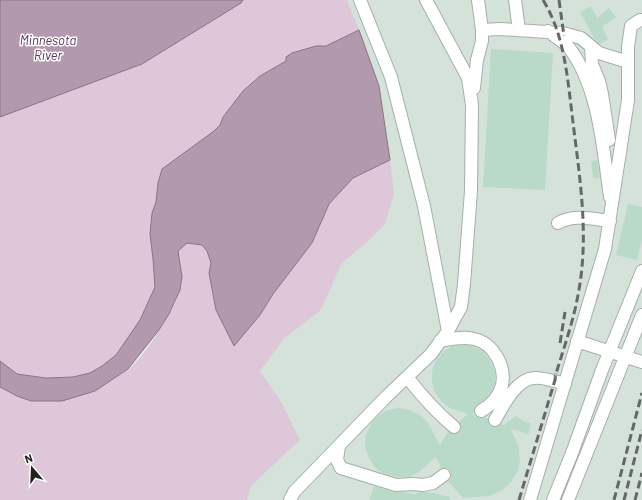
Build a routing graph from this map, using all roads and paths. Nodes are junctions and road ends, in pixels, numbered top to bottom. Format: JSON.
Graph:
{"nodes":[{"id":1,"x":360,"y":0,"type":"edge"},
{"id":2,"x":426,"y":0,"type":"edge"},
{"id":3,"x":478,"y":0,"type":"edge"},
{"id":4,"x":514,"y":0,"type":"edge"},
{"id":5,"x":642,"y":20,"type":"edge"},
{"id":6,"x":482,"y":30,"type":"junction"},
{"id":7,"x":519,"y":30,"type":"junction"},
{"id":8,"x":548,"y":31,"type":"junction"},
{"id":9,"x":591,"y":47,"type":"junction"},
{"id":10,"x":628,"y":62,"type":"junction"},
{"id":11,"x":472,"y":105,"type":"junction"},
{"id":12,"x":611,"y":210,"type":"junction"},
{"id":13,"x":558,"y":223,"type":"dead end"},
{"id":14,"x":642,"y":271,"type":"edge"},
{"id":15,"x":642,"y":315,"type":"edge"},
{"id":16,"x":448,"y":331,"type":"junction"},
{"id":17,"x":577,"y":341,"type":"junction"},
{"id":18,"x":440,"y":342,"type":"junction"},
{"id":19,"x":610,"y":352,"type":"junction"},
{"id":20,"x":626,"y":357,"type":"junction"},
{"id":21,"x":642,"y":362,"type":"edge"},
{"id":22,"x":406,"y":377,"type":"junction"},
{"id":23,"x":565,"y":384,"type":"junction"},
{"id":24,"x":481,"y":411,"type":"dead end"},
{"id":25,"x":495,"y":420,"type":"dead end"},
{"id":26,"x":454,"y":427,"type":"dead end"},
{"id":27,"x":339,"y":446,"type":"junction"},
{"id":28,"x":444,"y":475,"type":"dead end"},
{"id":29,"x":290,"y":500,"type":"edge"},
{"id":30,"x":530,"y":500,"type":"edge"},
{"id":31,"x":553,"y":500,"type":"edge"},
{"id":32,"x":568,"y":500,"type":"edge"}],
"edges":[{"from":1,"to":16,"type":"lane"},
{"from":2,"to":11,"type":"lane"},
{"from":3,"to":6,"type":"lane"},
{"from":4,"to":7,"type":"lane"},
{"from":5,"to":10,"type":"lane"},
{"from":6,"to":7,"type":"lane"},
{"from":6,"to":11,"type":"lane"},
{"from":7,"to":8,"type":"lane"},
{"from":8,"to":9,"type":"lane"},
{"from":8,"to":12,"type":"lane"},
{"from":9,"to":10,"type":"lane"},
{"from":9,"to":12,"type":"lane"},
{"from":10,"to":12,"type":"lane"},
{"from":11,"to":16,"type":"lane"},
{"from":12,"to":13,"type":"lane"},
{"from":12,"to":17,"type":"lane"},
{"from":14,"to":19,"type":"lane"},
{"from":15,"to":20,"type":"lane"},
{"from":16,"to":18,"type":"lane"},
{"from":17,"to":19,"type":"lane"},
{"from":17,"to":23,"type":"lane"},
{"from":18,"to":22,"type":"lane"},
{"from":18,"to":24,"type":"lane"},
{"from":19,"to":20,"type":"lane"},
{"from":19,"to":31,"type":"lane"},
{"from":20,"to":21,"type":"lane"},
{"from":20,"to":32,"type":"lane"},
{"from":22,"to":26,"type":"lane"},
{"from":22,"to":27,"type":"lane"},
{"from":23,"to":25,"type":"lane"},
{"from":23,"to":30,"type":"lane"},
{"from":27,"to":28,"type":"lane"},
{"from":27,"to":29,"type":"lane"}]}
